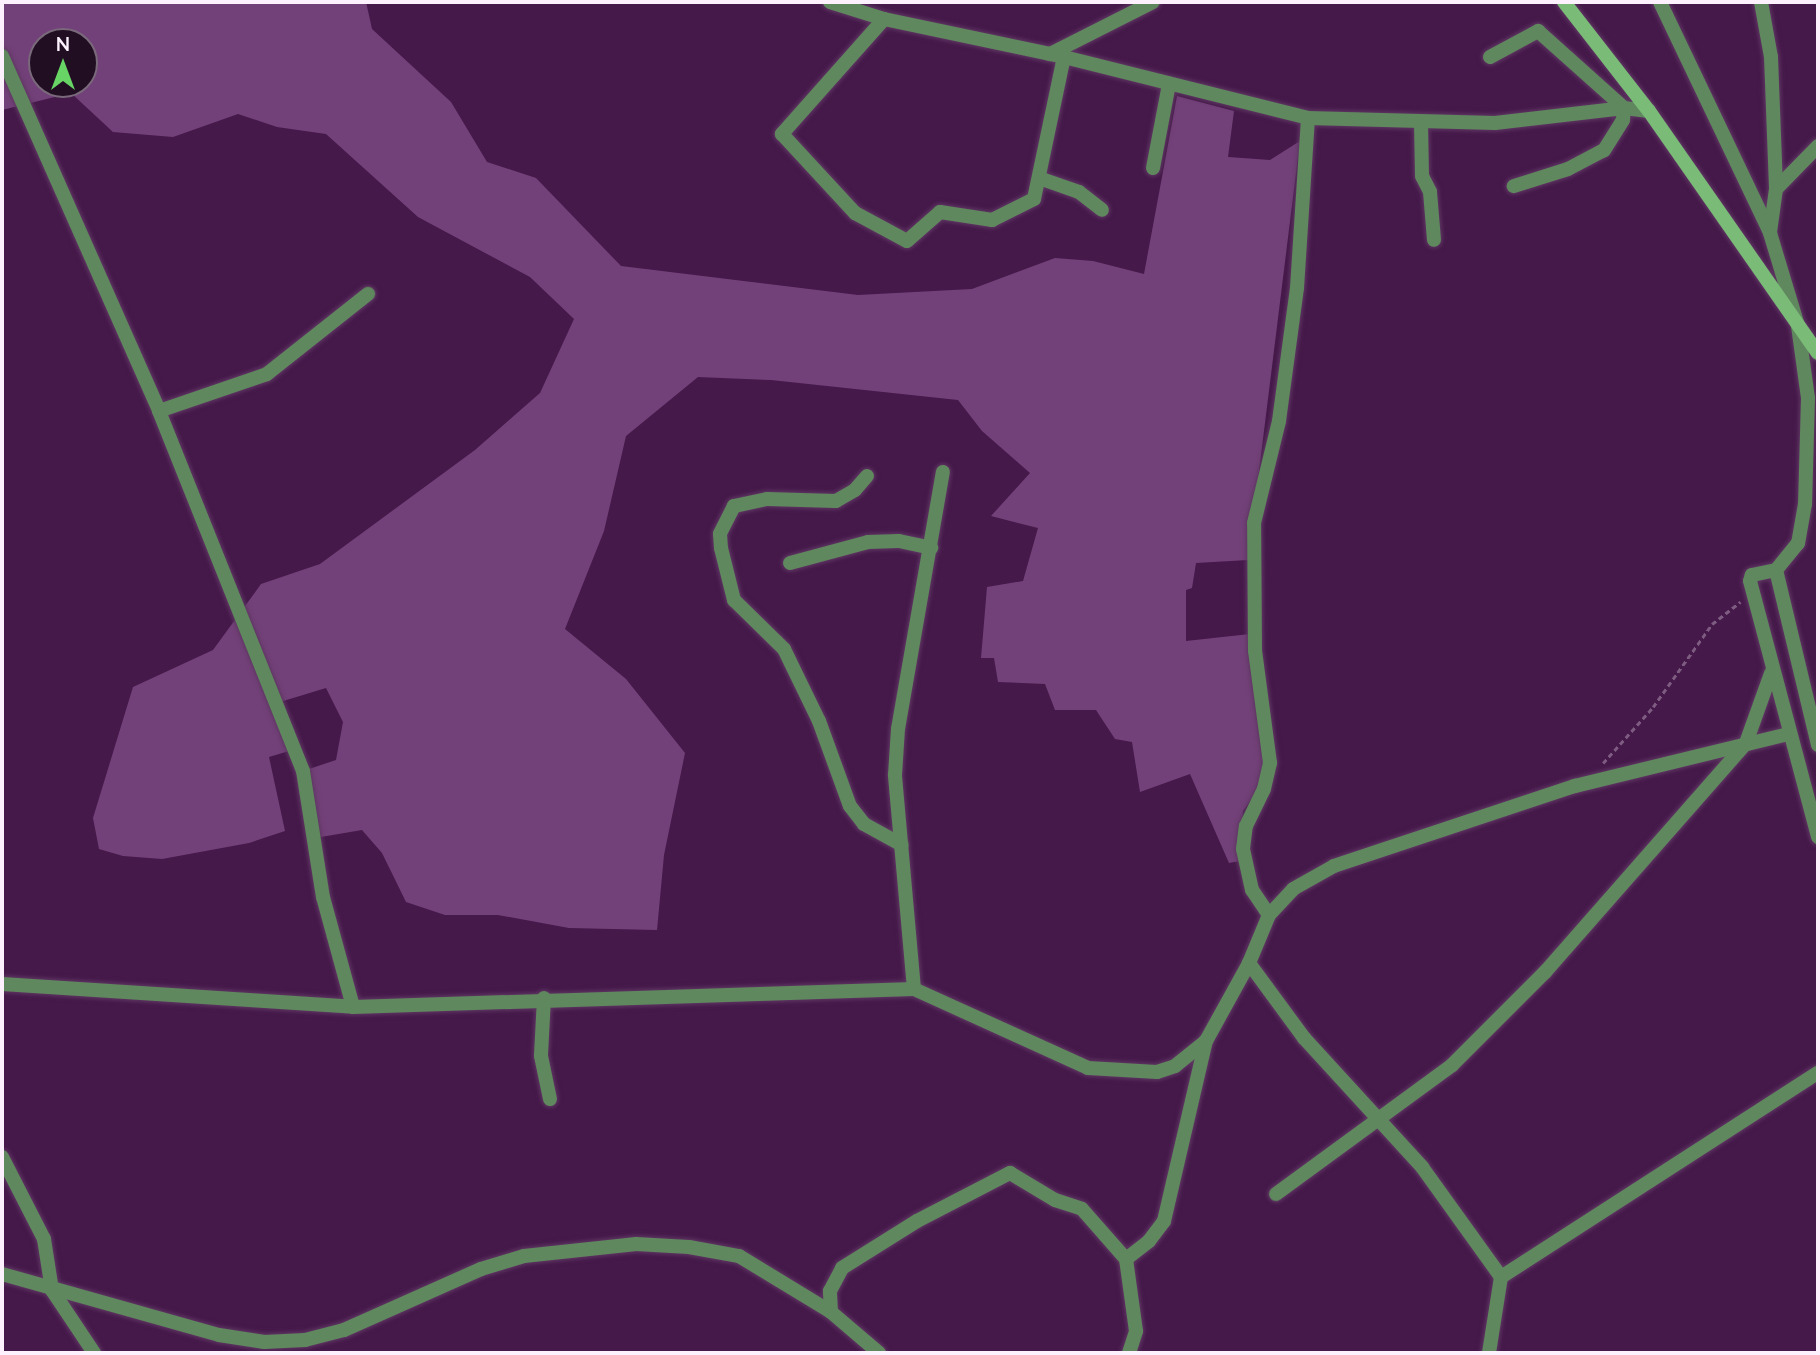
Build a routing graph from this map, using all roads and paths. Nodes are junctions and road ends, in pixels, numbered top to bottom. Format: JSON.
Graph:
{"nodes":[{"id":1,"x":833,"y":2,"type":"edge"},
{"id":2,"x":1153,"y":2,"type":"edge"},
{"id":3,"x":1564,"y":2,"type":"edge"},
{"id":4,"x":1660,"y":2,"type":"edge"},
{"id":5,"x":1761,"y":2,"type":"edge"},
{"id":6,"x":884,"y":19,"type":"junction"},
{"id":7,"x":1057,"y":56,"type":"junction"},
{"id":8,"x":2,"y":57,"type":"edge"},
{"id":9,"x":1490,"y":57,"type":"dead end"},
{"id":10,"x":1169,"y":84,"type":"junction"},
{"id":11,"x":1624,"y":108,"type":"junction"},
{"id":12,"x":1649,"y":111,"type":"junction"},
{"id":13,"x":1308,"y":118,"type":"junction"},
{"id":14,"x":1421,"y":123,"type":"junction"},
{"id":15,"x":1818,"y":146,"type":"edge"},
{"id":16,"x":1153,"y":168,"type":"dead end"},
{"id":17,"x":1039,"y":178,"type":"junction"},
{"id":18,"x":1514,"y":186,"type":"dead end"},
{"id":19,"x":1776,"y":189,"type":"junction"},
{"id":20,"x":1102,"y":210,"type":"dead end"},
{"id":21,"x":1770,"y":233,"type":"junction"},
{"id":22,"x":1434,"y":240,"type":"dead end"},
{"id":23,"x":368,"y":294,"type":"dead end"},
{"id":24,"x":1798,"y":326,"type":"junction"},
{"id":25,"x":1818,"y":353,"type":"edge"},
{"id":26,"x":159,"y":411,"type":"junction"},
{"id":27,"x":943,"y":472,"type":"dead end"},
{"id":28,"x":867,"y":476,"type":"dead end"},
{"id":29,"x":931,"y":548,"type":"junction"},
{"id":30,"x":790,"y":563,"type":"dead end"},
{"id":31,"x":1776,"y":570,"type":"junction"},
{"id":32,"x":1754,"y":599,"type":"junction"},
{"id":33,"x":1771,"y":673,"type":"junction"},
{"id":34,"x":1784,"y":719,"type":"junction"},
{"id":35,"x":1814,"y":722,"type":"edge"},
{"id":36,"x":1788,"y":734,"type":"junction"},
{"id":37,"x":1746,"y":743,"type":"junction"},
{"id":38,"x":1818,"y":745,"type":"edge"},
{"id":39,"x":1601,"y":766,"type":"dead end"},
{"id":40,"x":1818,"y":837,"type":"edge"},
{"id":41,"x":902,"y":845,"type":"junction"},
{"id":42,"x":1269,"y":915,"type":"junction"},
{"id":43,"x":1249,"y":963,"type":"junction"},
{"id":44,"x":2,"y":984,"type":"edge"},
{"id":45,"x":914,"y":989,"type":"junction"},
{"id":46,"x":544,"y":998,"type":"junction"},
{"id":47,"x":353,"y":1007,"type":"junction"},
{"id":48,"x":1206,"y":1041,"type":"junction"},
{"id":49,"x":1818,"y":1073,"type":"edge"},
{"id":50,"x":550,"y":1099,"type":"dead end"},
{"id":51,"x":1380,"y":1120,"type":"junction"},
{"id":52,"x":2,"y":1157,"type":"edge"},
{"id":53,"x":1276,"y":1194,"type":"dead end"},
{"id":54,"x":1126,"y":1259,"type":"junction"},
{"id":55,"x":2,"y":1274,"type":"edge"},
{"id":56,"x":1501,"y":1277,"type":"junction"},
{"id":57,"x":52,"y":1290,"type":"junction"},
{"id":58,"x":831,"y":1312,"type":"junction"},
{"id":59,"x":94,"y":1353,"type":"edge"},
{"id":60,"x":879,"y":1353,"type":"edge"},
{"id":61,"x":1129,"y":1353,"type":"edge"},
{"id":62,"x":1489,"y":1353,"type":"edge"}],
"edges":[{"from":1,"to":6,"type":"street"},
{"from":2,"to":7,"type":"street"},
{"from":3,"to":12,"type":"main road"},
{"from":4,"to":21,"type":"street"},
{"from":5,"to":19,"type":"street"},
{"from":6,"to":7,"type":"street"},
{"from":6,"to":17,"type":"street"},
{"from":7,"to":10,"type":"street"},
{"from":7,"to":17,"type":"street"},
{"from":8,"to":26,"type":"street"},
{"from":9,"to":11,"type":"street"},
{"from":10,"to":13,"type":"street"},
{"from":10,"to":16,"type":"street"},
{"from":11,"to":12,"type":"street"},
{"from":11,"to":14,"type":"street"},
{"from":11,"to":18,"type":"street"},
{"from":12,"to":24,"type":"main road"},
{"from":13,"to":14,"type":"street"},
{"from":13,"to":42,"type":"street"},
{"from":14,"to":22,"type":"street"},
{"from":15,"to":19,"type":"street"},
{"from":17,"to":20,"type":"street"},
{"from":19,"to":21,"type":"street"},
{"from":21,"to":24,"type":"street"},
{"from":23,"to":26,"type":"street"},
{"from":24,"to":25,"type":"main road"},
{"from":24,"to":31,"type":"street"},
{"from":26,"to":47,"type":"street"},
{"from":27,"to":29,"type":"street"},
{"from":28,"to":41,"type":"street"},
{"from":29,"to":30,"type":"street"},
{"from":29,"to":41,"type":"street"},
{"from":31,"to":32,"type":"street"},
{"from":31,"to":35,"type":"street"},
{"from":32,"to":33,"type":"street"},
{"from":32,"to":39,"type":"path"},
{"from":33,"to":34,"type":"street"},
{"from":33,"to":37,"type":"street"},
{"from":34,"to":35,"type":"street"},
{"from":34,"to":36,"type":"street"},
{"from":35,"to":38,"type":"street"},
{"from":36,"to":37,"type":"street"},
{"from":36,"to":40,"type":"street"},
{"from":37,"to":42,"type":"street"},
{"from":37,"to":51,"type":"street"},
{"from":41,"to":45,"type":"street"},
{"from":42,"to":43,"type":"street"},
{"from":43,"to":48,"type":"street"},
{"from":43,"to":51,"type":"street"},
{"from":44,"to":47,"type":"street"},
{"from":45,"to":46,"type":"street"},
{"from":45,"to":48,"type":"street"},
{"from":46,"to":47,"type":"street"},
{"from":46,"to":50,"type":"street"},
{"from":48,"to":54,"type":"street"},
{"from":49,"to":56,"type":"street"},
{"from":51,"to":53,"type":"street"},
{"from":51,"to":56,"type":"street"},
{"from":52,"to":57,"type":"street"},
{"from":54,"to":58,"type":"street"},
{"from":54,"to":61,"type":"street"},
{"from":55,"to":57,"type":"street"},
{"from":56,"to":62,"type":"street"},
{"from":57,"to":58,"type":"street"},
{"from":57,"to":59,"type":"street"},
{"from":58,"to":60,"type":"street"}]}
